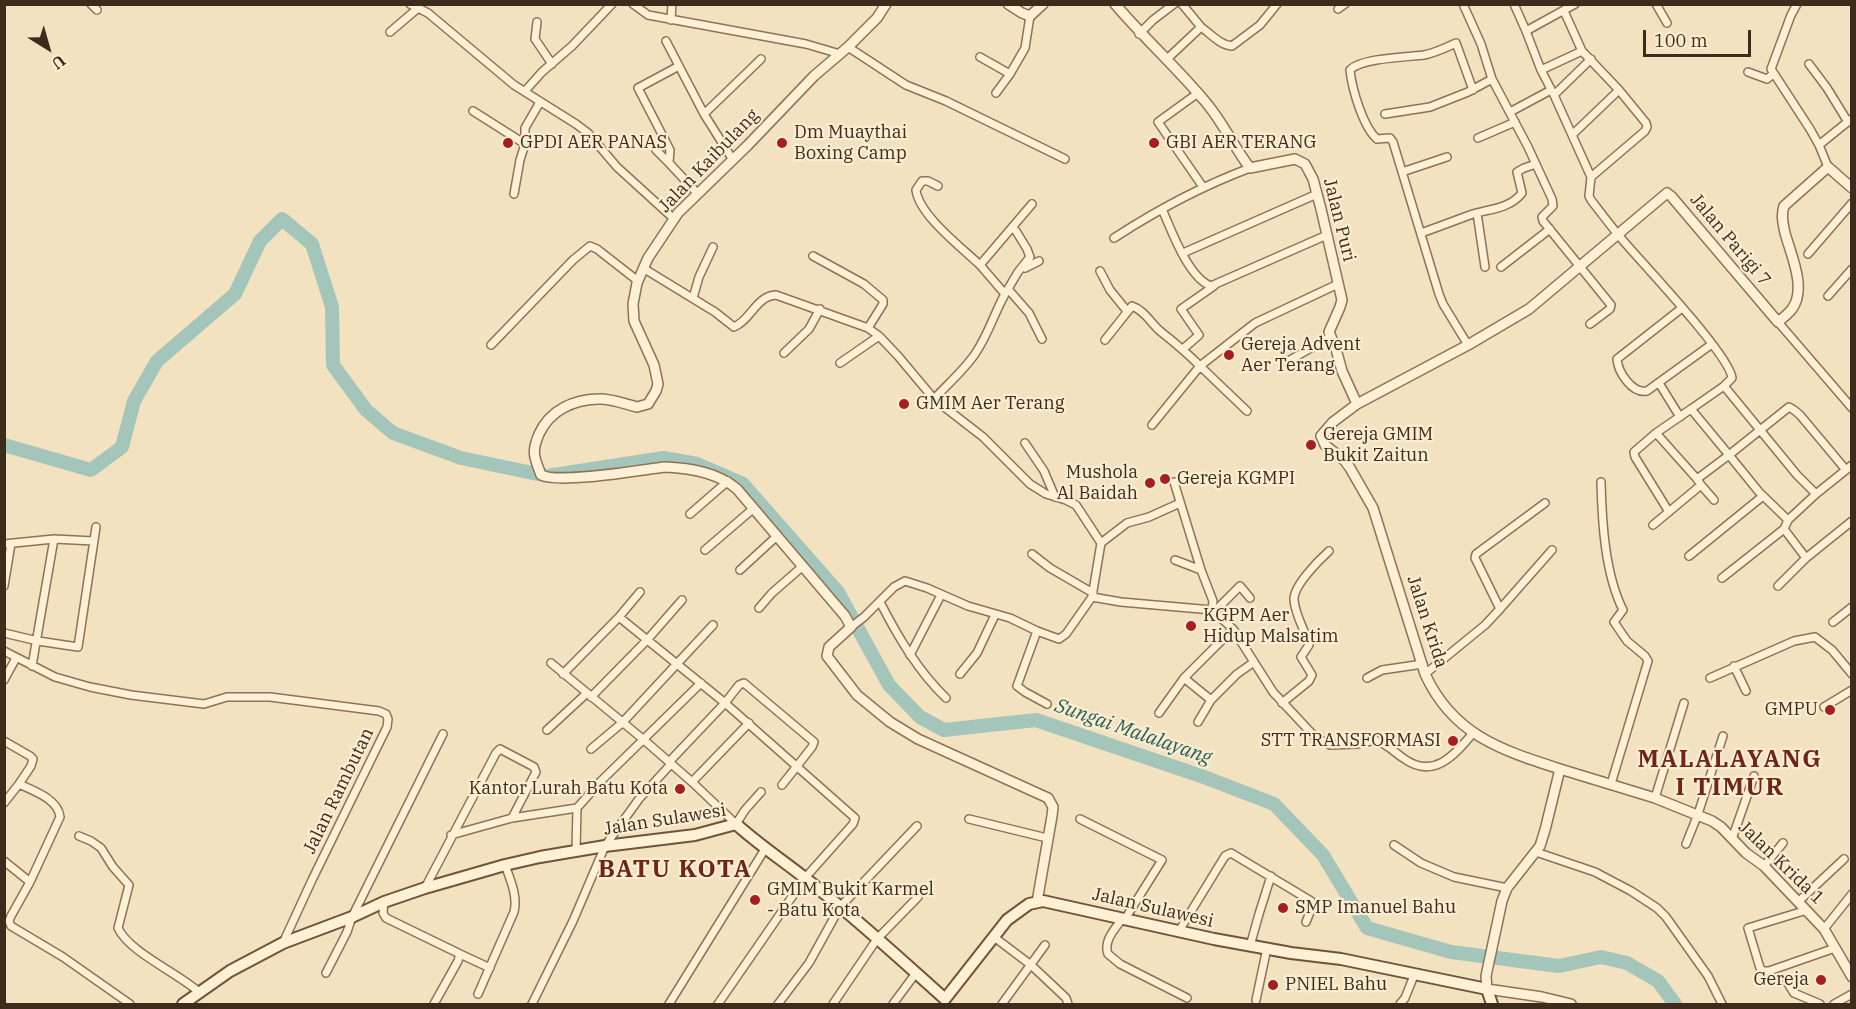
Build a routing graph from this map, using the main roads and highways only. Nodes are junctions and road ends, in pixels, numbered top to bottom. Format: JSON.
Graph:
{"nodes":[{"id":1,"x":943,"y":1002,"type":"edge"},
{"id":2,"x":1490,"y":1004,"type":"edge"},
{"id":3,"x":183,"y":1005,"type":"edge"}],
"edges":[{"from":1,"to":2,"type":"main road","name":"Jalan Sulawesi"},
{"from":1,"to":3,"type":"main road","name":"Jalan Sulawesi"}]}
